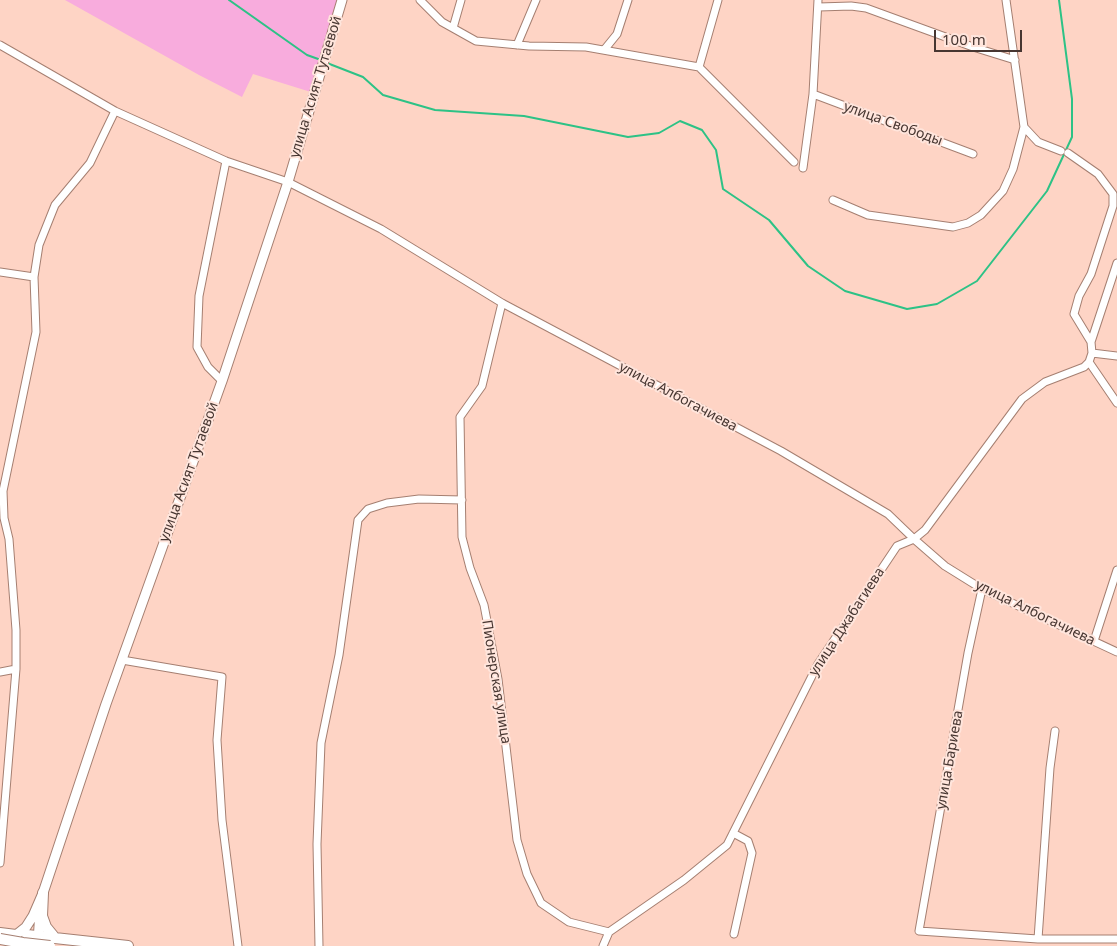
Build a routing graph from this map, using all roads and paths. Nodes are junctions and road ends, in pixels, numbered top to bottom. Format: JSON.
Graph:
{"nodes":[{"id":1,"x":342,"y":0,"type":"edge"},
{"id":2,"x":420,"y":0,"type":"edge"},
{"id":3,"x":461,"y":0,"type":"edge"},
{"id":4,"x":536,"y":0,"type":"edge"},
{"id":5,"x":628,"y":0,"type":"edge"},
{"id":6,"x":718,"y":0,"type":"edge"},
{"id":7,"x":1006,"y":0,"type":"edge"},
{"id":8,"x":819,"y":3,"type":"edge"},
{"id":9,"x":453,"y":28,"type":"junction"},
{"id":10,"x":0,"y":45,"type":"edge"},
{"id":11,"x":517,"y":45,"type":"junction"},
{"id":12,"x":604,"y":50,"type":"junction"},
{"id":13,"x":1015,"y":60,"type":"junction"},
{"id":14,"x":699,"y":67,"type":"junction"},
{"id":15,"x":813,"y":94,"type":"junction"},
{"id":16,"x":115,"y":111,"type":"junction"},
{"id":17,"x":1024,"y":127,"type":"junction"},
{"id":18,"x":973,"y":154,"type":"dead end"},
{"id":19,"x":226,"y":161,"type":"junction"},
{"id":20,"x":794,"y":162,"type":"dead end"},
{"id":21,"x":803,"y":168,"type":"dead end"},
{"id":22,"x":288,"y":182,"type":"junction"},
{"id":23,"x":833,"y":200,"type":"dead end"},
{"id":24,"x":1117,"y":262,"type":"edge"},
{"id":25,"x":0,"y":272,"type":"edge"},
{"id":26,"x":34,"y":277,"type":"junction"},
{"id":27,"x":502,"y":303,"type":"junction"},
{"id":28,"x":1091,"y":342,"type":"junction"},
{"id":29,"x":1092,"y":353,"type":"junction"},
{"id":30,"x":1117,"y":356,"type":"edge"},
{"id":31,"x":1089,"y":362,"type":"junction"},
{"id":32,"x":222,"y":381,"type":"junction"},
{"id":33,"x":1117,"y":403,"type":"edge"},
{"id":34,"x":462,"y":500,"type":"junction"},
{"id":35,"x":2,"y":518,"type":"edge"},
{"id":36,"x":914,"y":539,"type":"junction"},
{"id":37,"x":1117,"y":570,"type":"edge"},
{"id":38,"x":982,"y":590,"type":"junction"},
{"id":39,"x":1094,"y":641,"type":"junction"},
{"id":40,"x":1117,"y":652,"type":"edge"},
{"id":41,"x":122,"y":660,"type":"junction"},
{"id":42,"x":16,"y":669,"type":"junction"},
{"id":43,"x":0,"y":672,"type":"edge"},
{"id":44,"x":1055,"y":731,"type":"dead end"},
{"id":45,"x":733,"y":833,"type":"junction"},
{"id":46,"x":0,"y":863,"type":"edge"},
{"id":47,"x":42,"y":893,"type":"junction"},
{"id":48,"x":609,"y":932,"type":"junction"},
{"id":49,"x":0,"y":933,"type":"edge"},
{"id":50,"x":734,"y":934,"type":"dead end"},
{"id":51,"x":19,"y":935,"type":"junction"},
{"id":52,"x":0,"y":939,"type":"edge"},
{"id":53,"x":1117,"y":939,"type":"edge"},
{"id":54,"x":1038,"y":940,"type":"junction"},
{"id":55,"x":38,"y":942,"type":"edge"},
{"id":56,"x":53,"y":942,"type":"edge"},
{"id":57,"x":7,"y":946,"type":"edge"},
{"id":58,"x":128,"y":946,"type":"edge"},
{"id":59,"x":238,"y":946,"type":"edge"},
{"id":60,"x":319,"y":946,"type":"edge"},
{"id":61,"x":604,"y":946,"type":"edge"}],
"edges":[{"from":1,"to":22,"type":"main road","name":"улица Асият Тутаевой"},
{"from":2,"to":9,"type":"street"},
{"from":3,"to":9,"type":"street"},
{"from":4,"to":11,"type":"street"},
{"from":5,"to":12,"type":"street"},
{"from":6,"to":14,"type":"street"},
{"from":7,"to":13,"type":"street"},
{"from":8,"to":13,"type":"street"},
{"from":8,"to":15,"type":"street"},
{"from":9,"to":11,"type":"street"},
{"from":10,"to":16,"type":"street","name":"улица Албогачиева"},
{"from":11,"to":12,"type":"street"},
{"from":12,"to":14,"type":"street"},
{"from":13,"to":17,"type":"street"},
{"from":14,"to":20,"type":"street"},
{"from":15,"to":18,"type":"street","name":"улица Свободы"},
{"from":15,"to":21,"type":"street"},
{"from":16,"to":19,"type":"street","name":"улица Албогачиева"},
{"from":16,"to":26,"type":"street"},
{"from":17,"to":23,"type":"street"},
{"from":17,"to":28,"type":"street"},
{"from":19,"to":22,"type":"street","name":"улица Албогачиева"},
{"from":19,"to":32,"type":"street"},
{"from":22,"to":27,"type":"street","name":"улица Албогачиева"},
{"from":22,"to":32,"type":"main road","name":"улица Асият Тутаевой"},
{"from":24,"to":28,"type":"street"},
{"from":25,"to":26,"type":"street"},
{"from":26,"to":35,"type":"street"},
{"from":27,"to":34,"type":"street","name":"Пионерская улица"},
{"from":27,"to":36,"type":"street","name":"улица Албогачиева"},
{"from":28,"to":29,"type":"street"},
{"from":29,"to":30,"type":"street"},
{"from":29,"to":31,"type":"street"},
{"from":31,"to":33,"type":"street"},
{"from":31,"to":36,"type":"street","name":"улица Джабагиева"},
{"from":32,"to":41,"type":"main road","name":"улица Асият Тутаевой"},
{"from":34,"to":48,"type":"street","name":"Пионерская улица"},
{"from":34,"to":60,"type":"street"},
{"from":35,"to":42,"type":"street"},
{"from":36,"to":38,"type":"street","name":"улица Албогачиева"},
{"from":36,"to":45,"type":"street","name":"улица Джабагиева"},
{"from":37,"to":39,"type":"street"},
{"from":38,"to":39,"type":"street","name":"улица Албогачиева"},
{"from":38,"to":54,"type":"street","name":"улица Бариева"},
{"from":39,"to":40,"type":"street","name":"улица Албогачиева"},
{"from":41,"to":47,"type":"main road","name":"улица Асият Тутаевой"},
{"from":41,"to":59,"type":"street"},
{"from":42,"to":43,"type":"street"},
{"from":42,"to":46,"type":"street"},
{"from":44,"to":54,"type":"street"},
{"from":45,"to":48,"type":"street","name":"улица Джабагиева"},
{"from":45,"to":50,"type":"street"},
{"from":47,"to":51,"type":"main road","name":"улица Асият Тутаевой"},
{"from":47,"to":55,"type":"main road"},
{"from":47,"to":56,"type":"highway"},
{"from":48,"to":61,"type":"street"},
{"from":49,"to":51,"type":"highway"},
{"from":51,"to":55,"type":"highway"},
{"from":51,"to":57,"type":"main road","name":"улица Асият Тутаевой"},
{"from":52,"to":56,"type":"highway","bridge":true},
{"from":53,"to":54,"type":"street"},
{"from":55,"to":56,"type":"highway"},
{"from":56,"to":58,"type":"highway"}]}
